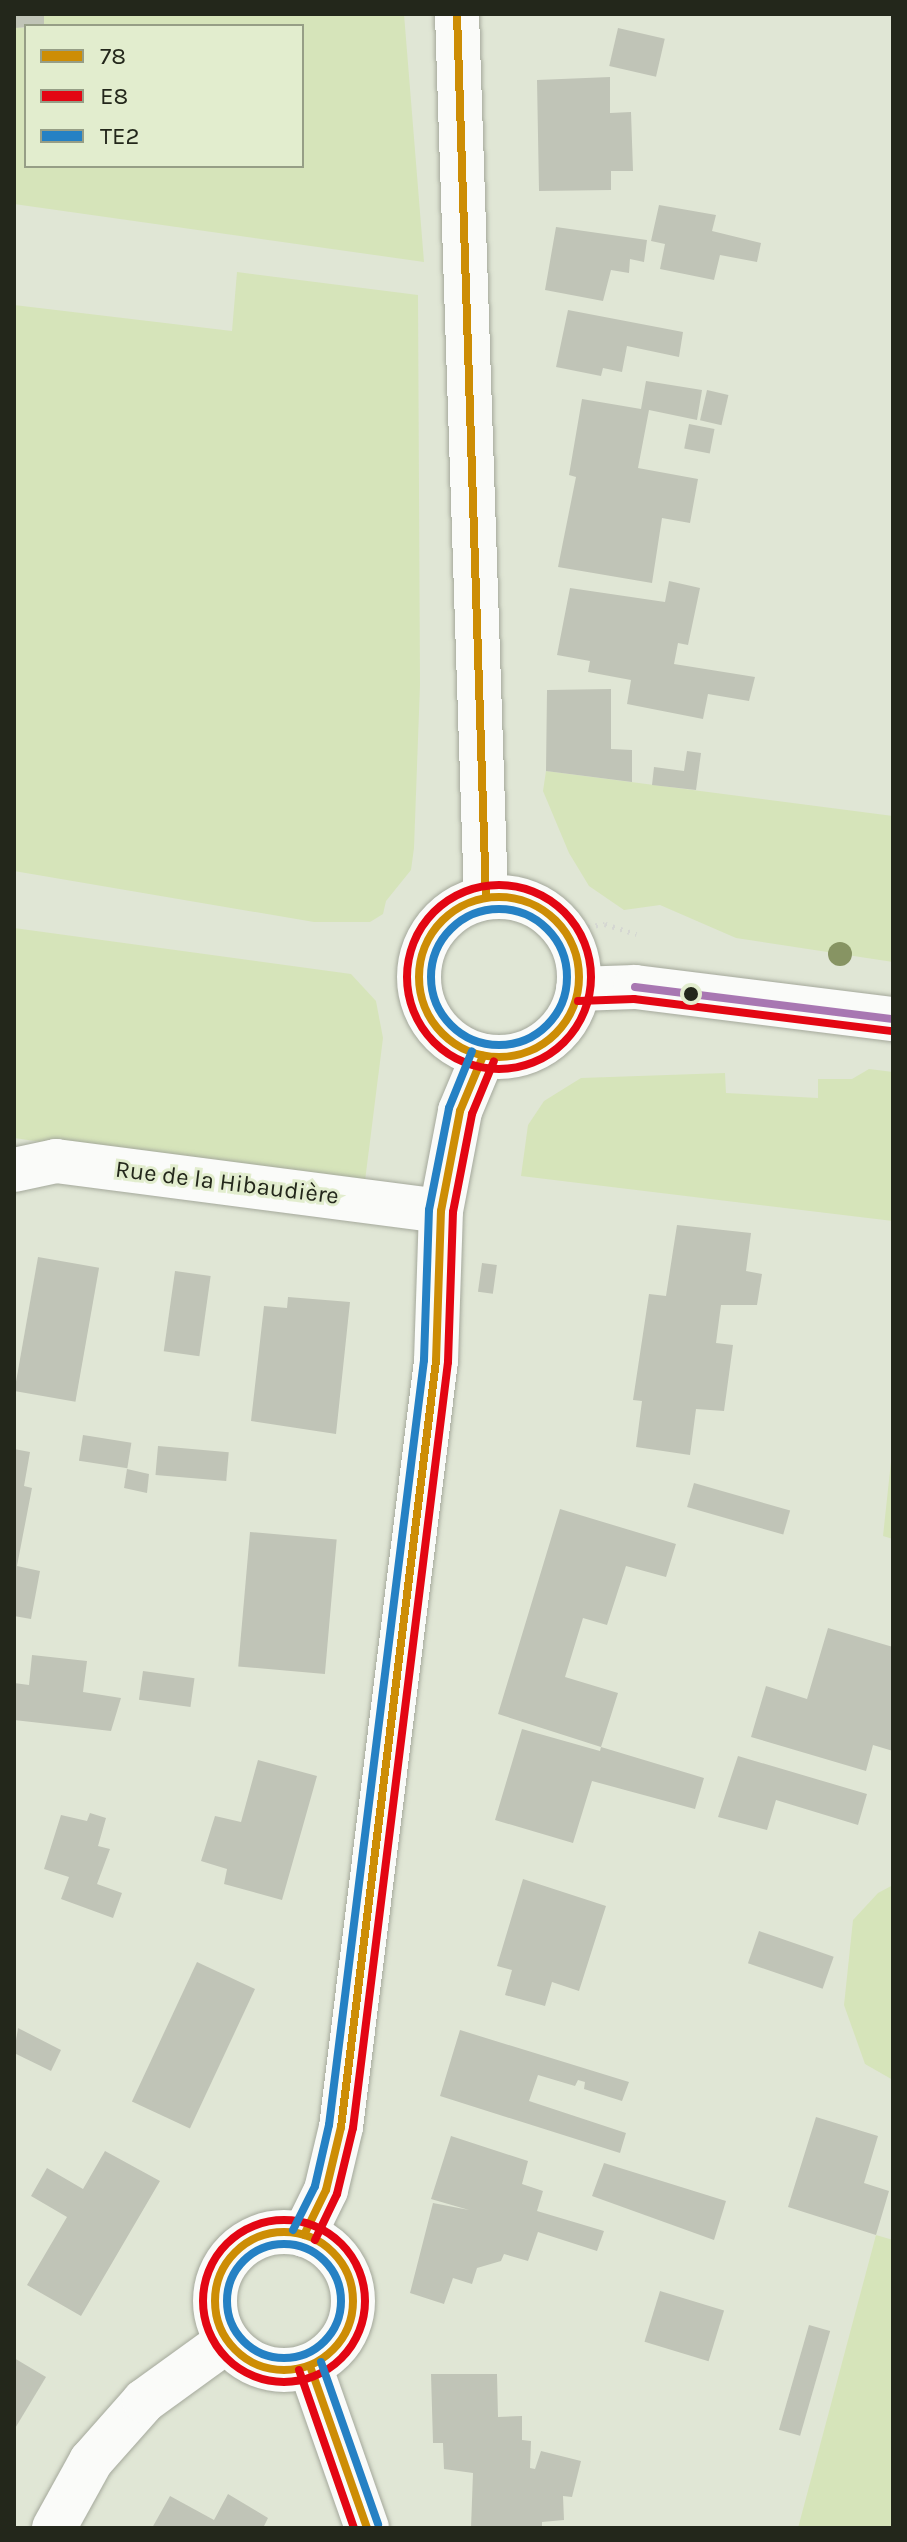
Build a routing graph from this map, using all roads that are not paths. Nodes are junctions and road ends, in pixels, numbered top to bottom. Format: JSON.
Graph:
{"nodes":[{"id":1,"x":457,"y":14,"type":"edge"},
{"id":2,"x":486,"y":897,"type":"junction"},
{"id":3,"x":578,"y":989,"type":"junction"},
{"id":4,"x":893,"y":1019,"type":"edge"},
{"id":5,"x":483,"y":1056,"type":"junction"},
{"id":6,"x":14,"y":1170,"type":"edge"},
{"id":7,"x":441,"y":1211,"type":"junction"},
{"id":8,"x":304,"y":2235,"type":"junction"},
{"id":9,"x":227,"y":2341,"type":"junction"},
{"id":10,"x":310,"y":2366,"type":"junction"},
{"id":11,"x":54,"y":2528,"type":"edge"},
{"id":12,"x":367,"y":2528,"type":"edge"}],
"edges":[{"from":1,"to":2,"type":"street"},
{"from":2,"to":3,"type":"street"},
{"from":2,"to":5,"type":"street"},
{"from":3,"to":4,"type":"street"},
{"from":3,"to":5,"type":"street"},
{"from":5,"to":7,"type":"street"},
{"from":6,"to":7,"type":"street","name":"Rue de la Hibaudière"},
{"from":7,"to":8,"type":"street"},
{"from":8,"to":9,"type":"street"},
{"from":8,"to":10,"type":"street"},
{"from":9,"to":10,"type":"street"},
{"from":9,"to":11,"type":"street"},
{"from":10,"to":12,"type":"street"}]}
